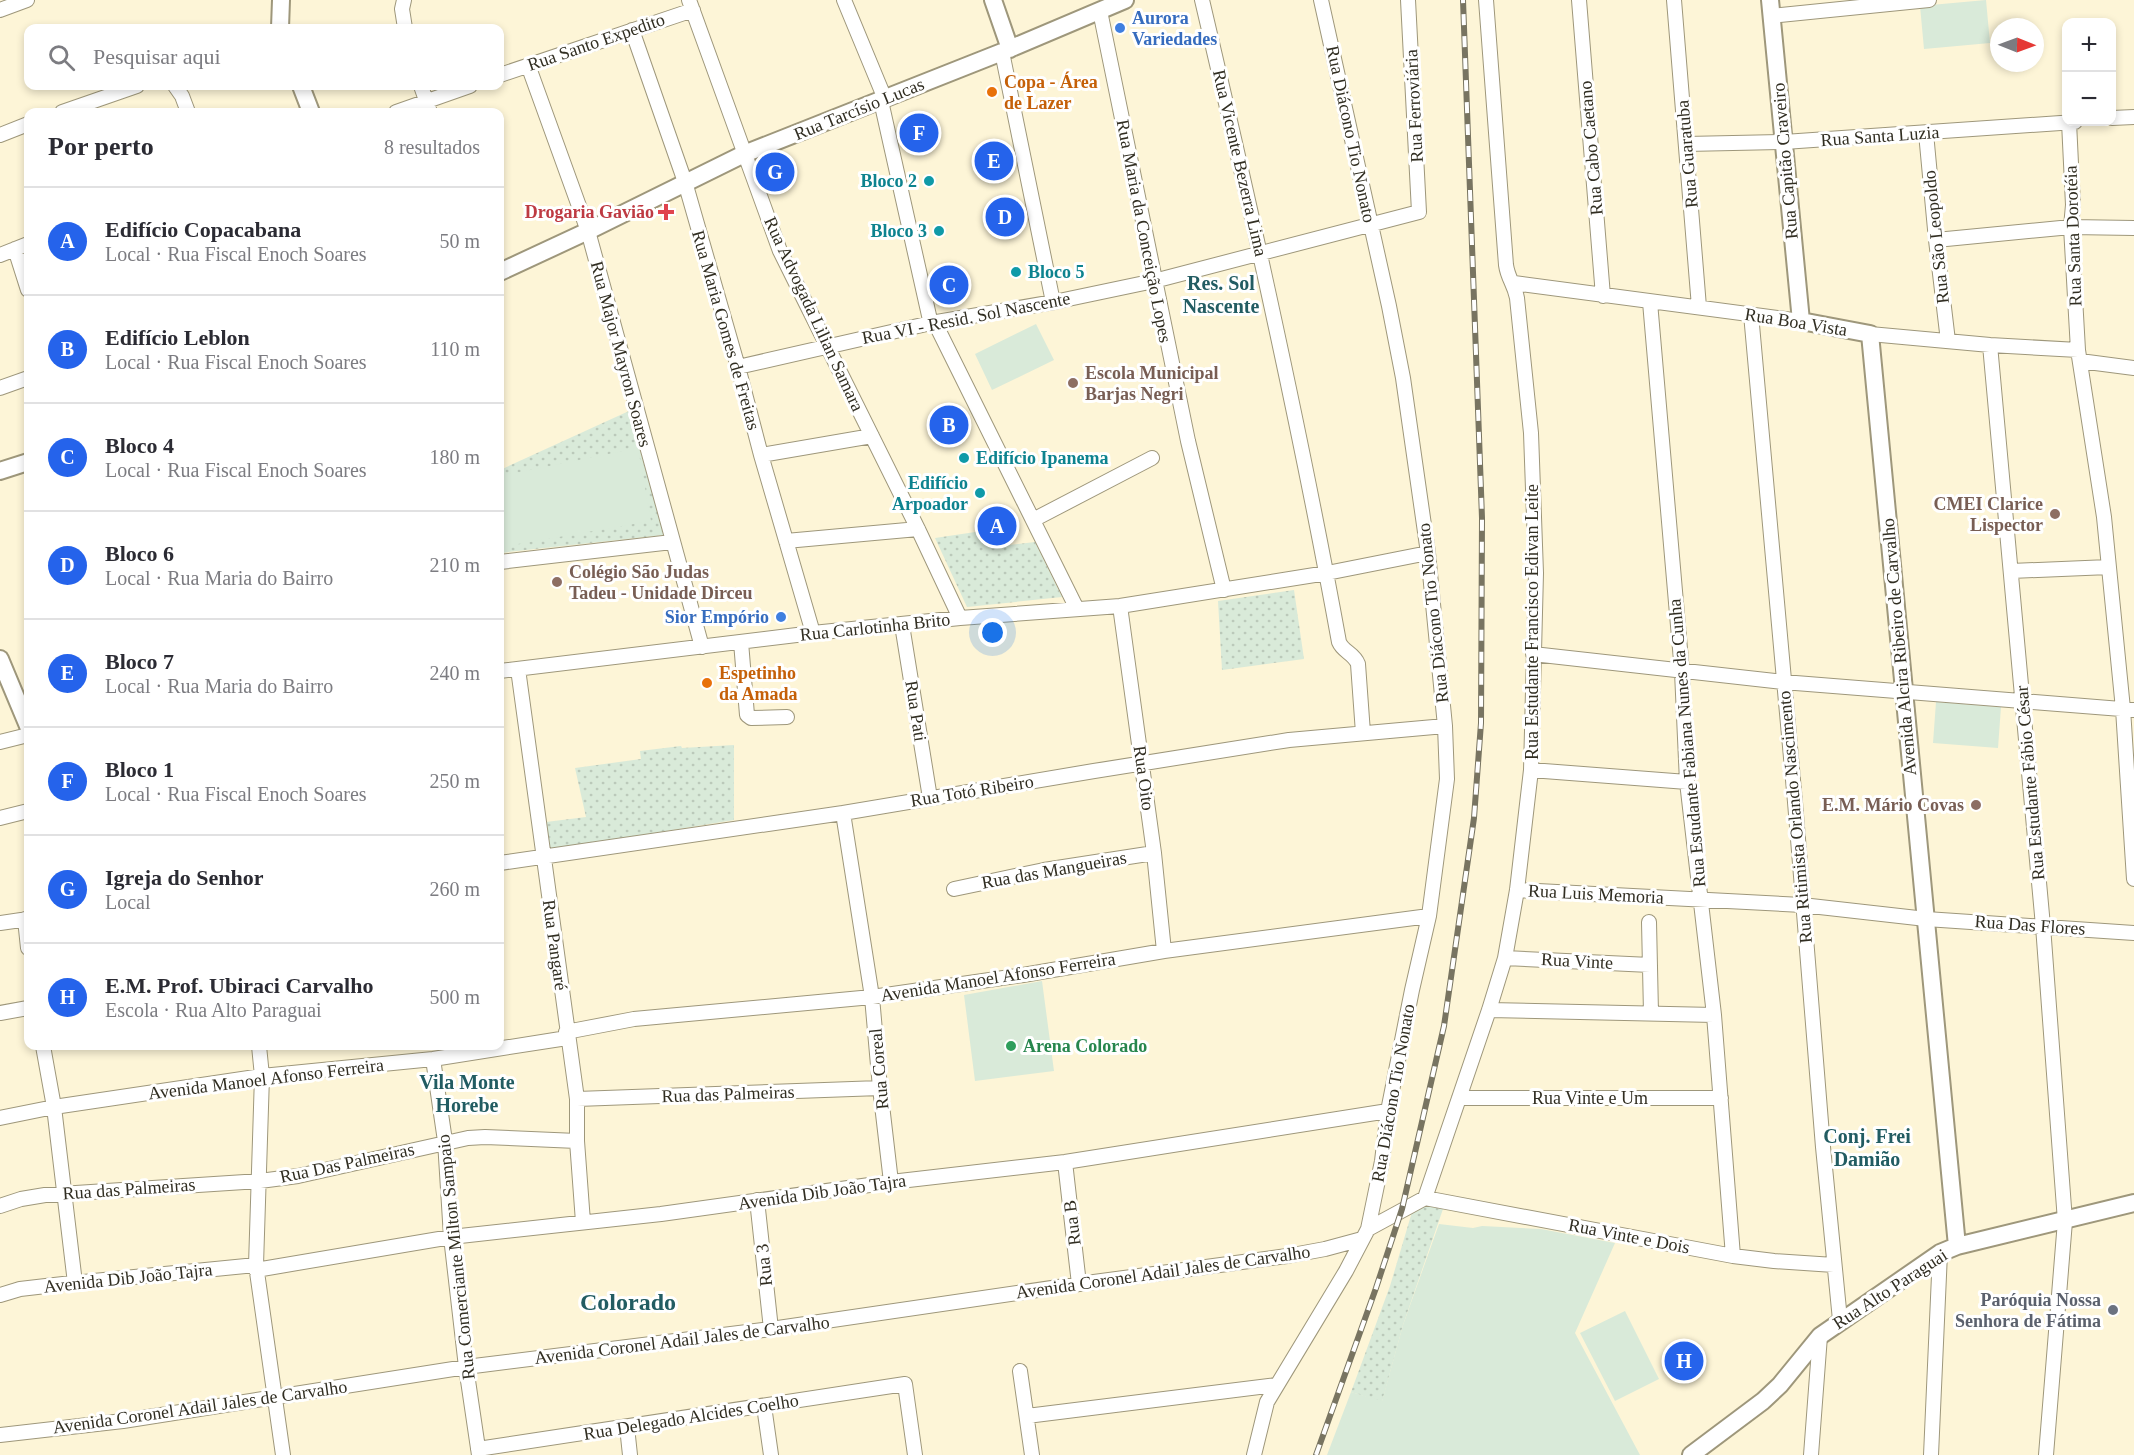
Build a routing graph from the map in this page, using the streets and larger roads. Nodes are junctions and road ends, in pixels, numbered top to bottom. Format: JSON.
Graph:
{"nodes":[{"id":1,"x":27,"y":0,"type":"edge"},
{"id":2,"x":281,"y":0,"type":"edge"},
{"id":3,"x":404,"y":0,"type":"edge"},
{"id":4,"x":844,"y":0,"type":"edge"},
{"id":5,"x":993,"y":0,"type":"edge"},
{"id":6,"x":1125,"y":0,"type":"edge"},
{"id":7,"x":1202,"y":0,"type":"edge"},
{"id":8,"x":1321,"y":0,"type":"edge"},
{"id":9,"x":1408,"y":0,"type":"edge"},
{"id":10,"x":1486,"y":0,"type":"edge"},
{"id":11,"x":1579,"y":0,"type":"edge"},
{"id":12,"x":1674,"y":0,"type":"edge"},
{"id":13,"x":1929,"y":0,"type":"edge"},
{"id":14,"x":691,"y":5,"type":"edge"},
{"id":15,"x":1771,"y":8,"type":"edge"},
{"id":16,"x":0,"y":10,"type":"edge"},
{"id":17,"x":1100,"y":11,"type":"junction"},
{"id":18,"x":280,"y":24,"type":"edge"},
{"id":19,"x":404,"y":24,"type":"edge"},
{"id":20,"x":632,"y":30,"type":"junction"},
{"id":21,"x":1006,"y":50,"type":"junction"},
{"id":22,"x":528,"y":65,"type":"junction"},
{"id":23,"x":504,"y":74,"type":"edge"},
{"id":24,"x":125,"y":90,"type":"edge"},
{"id":25,"x":178,"y":90,"type":"edge"},
{"id":26,"x":302,"y":90,"type":"edge"},
{"id":27,"x":422,"y":90,"type":"edge"},
{"id":28,"x":462,"y":90,"type":"edge"},
{"id":29,"x":883,"y":100,"type":"junction"},
{"id":30,"x":428,"y":107,"type":"edge"},
{"id":31,"x":74,"y":108,"type":"edge"},
{"id":32,"x":186,"y":108,"type":"edge"},
{"id":33,"x":309,"y":108,"type":"edge"},
{"id":34,"x":2134,"y":117,"type":"edge"},
{"id":35,"x":2116,"y":118,"type":"edge"},
{"id":36,"x":2062,"y":123,"type":"edge"},
{"id":37,"x":24,"y":126,"type":"edge"},
{"id":38,"x":2069,"y":126,"type":"edge"},
{"id":39,"x":1926,"y":133,"type":"junction"},
{"id":40,"x":0,"y":135,"type":"edge"},
{"id":41,"x":1784,"y":142,"type":"junction"},
{"id":42,"x":1686,"y":144,"type":"junction"},
{"id":43,"x":744,"y":154,"type":"junction"},
{"id":44,"x":685,"y":182,"type":"junction"},
{"id":45,"x":1419,"y":212,"type":"joint"},
{"id":46,"x":1370,"y":225,"type":"junction"},
{"id":47,"x":2071,"y":227,"type":"junction"},
{"id":48,"x":2134,"y":228,"type":"edge"},
{"id":49,"x":588,"y":231,"type":"junction"},
{"id":50,"x":1936,"y":240,"type":"junction"},
{"id":51,"x":24,"y":246,"type":"edge"},
{"id":52,"x":15,"y":249,"type":"junction"},
{"id":53,"x":1260,"y":253,"type":"junction"},
{"id":54,"x":0,"y":255,"type":"edge"},
{"id":55,"x":504,"y":270,"type":"edge"},
{"id":56,"x":24,"y":277,"type":"edge"},
{"id":57,"x":1154,"y":281,"type":"junction"},
{"id":58,"x":1514,"y":283,"type":"junction"},
{"id":59,"x":1603,"y":296,"type":"junction"},
{"id":60,"x":1053,"y":302,"type":"junction"},
{"id":61,"x":1650,"y":302,"type":"junction"},
{"id":62,"x":1699,"y":307,"type":"junction"},
{"id":63,"x":1751,"y":314,"type":"junction"},
{"id":64,"x":1801,"y":321,"type":"junction"},
{"id":65,"x":932,"y":322,"type":"junction"},
{"id":66,"x":1870,"y":334,"type":"junction"},
{"id":67,"x":1948,"y":340,"type":"junction"},
{"id":68,"x":1990,"y":345,"type":"junction"},
{"id":69,"x":827,"y":346,"type":"junction"},
{"id":70,"x":2079,"y":356,"type":"junction"},
{"id":71,"x":738,"y":367,"type":"junction"},
{"id":72,"x":2134,"y":368,"type":"edge"},
{"id":73,"x":24,"y":379,"type":"edge"},
{"id":74,"x":0,"y":388,"type":"edge"},
{"id":75,"x":872,"y":436,"type":"junction"},
{"id":76,"x":761,"y":455,"type":"junction"},
{"id":77,"x":1152,"y":458,"type":"dead end"},
{"id":78,"x":24,"y":463,"type":"edge"},
{"id":79,"x":0,"y":471,"type":"edge"},
{"id":80,"x":1033,"y":520,"type":"junction"},
{"id":81,"x":918,"y":529,"type":"junction"},
{"id":82,"x":786,"y":541,"type":"junction"},
{"id":83,"x":672,"y":542,"type":"junction"},
{"id":84,"x":1428,"y":554,"type":"junction"},
{"id":85,"x":504,"y":562,"type":"edge"},
{"id":86,"x":2109,"y":567,"type":"junction"},
{"id":87,"x":2011,"y":571,"type":"junction"},
{"id":88,"x":1327,"y":573,"type":"junction"},
{"id":89,"x":1224,"y":590,"type":"junction"},
{"id":90,"x":1120,"y":606,"type":"junction"},
{"id":91,"x":1077,"y":609,"type":"junction"},
{"id":92,"x":960,"y":618,"type":"junction"},
{"id":93,"x":902,"y":624,"type":"junction"},
{"id":94,"x":813,"y":633,"type":"junction"},
{"id":95,"x":741,"y":642,"type":"junction"},
{"id":96,"x":702,"y":647,"type":"junction"},
{"id":97,"x":1533,"y":654,"type":"junction"},
{"id":98,"x":0,"y":659,"type":"edge"},
{"id":99,"x":518,"y":669,"type":"junction"},
{"id":100,"x":504,"y":671,"type":"edge"},
{"id":101,"x":1682,"y":672,"type":"junction"},
{"id":102,"x":1783,"y":682,"type":"junction"},
{"id":103,"x":1904,"y":693,"type":"junction"},
{"id":104,"x":2023,"y":701,"type":"junction"},
{"id":105,"x":2128,"y":710,"type":"edge"},
{"id":106,"x":24,"y":716,"type":"edge"},
{"id":107,"x":787,"y":717,"type":"dead end"},
{"id":108,"x":1445,"y":726,"type":"junction"},
{"id":109,"x":1363,"y":733,"type":"junction"},
{"id":110,"x":24,"y":736,"type":"edge"},
{"id":111,"x":0,"y":742,"type":"edge"},
{"id":112,"x":1142,"y":763,"type":"junction"},
{"id":113,"x":1531,"y":770,"type":"junction"},
{"id":114,"x":1687,"y":782,"type":"junction"},
{"id":115,"x":930,"y":798,"type":"junction"},
{"id":116,"x":24,"y":812,"type":"edge"},
{"id":117,"x":843,"y":813,"type":"junction"},
{"id":118,"x":0,"y":818,"type":"edge"},
{"id":119,"x":1154,"y":853,"type":"junction"},
{"id":120,"x":543,"y":858,"type":"junction"},
{"id":121,"x":504,"y":863,"type":"edge"},
{"id":122,"x":2134,"y":879,"type":"edge"},
{"id":123,"x":954,"y":889,"type":"dead end"},
{"id":124,"x":1517,"y":890,"type":"junction"},
{"id":125,"x":1700,"y":899,"type":"junction"},
{"id":126,"x":1802,"y":905,"type":"junction"},
{"id":127,"x":1429,"y":916,"type":"junction"},
{"id":128,"x":24,"y":919,"type":"edge"},
{"id":129,"x":1926,"y":919,"type":"junction"},
{"id":130,"x":1649,"y":922,"type":"dead end"},
{"id":131,"x":0,"y":923,"type":"edge"},
{"id":132,"x":2043,"y":926,"type":"junction"},
{"id":133,"x":2134,"y":933,"type":"edge"},
{"id":134,"x":1164,"y":951,"type":"junction"},
{"id":135,"x":1505,"y":958,"type":"junction"},
{"id":136,"x":1650,"y":965,"type":"junction"},
{"id":137,"x":872,"y":997,"type":"junction"},
{"id":138,"x":24,"y":1009,"type":"edge"},
{"id":139,"x":1489,"y":1010,"type":"junction"},
{"id":140,"x":0,"y":1013,"type":"edge"},
{"id":141,"x":1651,"y":1013,"type":"junction"},
{"id":142,"x":1714,"y":1015,"type":"junction"},
{"id":143,"x":567,"y":1035,"type":"junction"},
{"id":144,"x":504,"y":1046,"type":"edge"},
{"id":145,"x":44,"y":1050,"type":"edge"},
{"id":146,"x":259,"y":1050,"type":"edge"},
{"id":147,"x":483,"y":1050,"type":"edge"},
{"id":148,"x":433,"y":1059,"type":"junction"},
{"id":149,"x":262,"y":1076,"type":"junction"},
{"id":150,"x":880,"y":1088,"type":"junction"},
{"id":151,"x":1459,"y":1098,"type":"junction"},
{"id":152,"x":1721,"y":1098,"type":"junction"},
{"id":153,"x":577,"y":1099,"type":"junction"},
{"id":154,"x":54,"y":1107,"type":"junction"},
{"id":155,"x":1389,"y":1111,"type":"junction"},
{"id":156,"x":0,"y":1118,"type":"edge"},
{"id":157,"x":577,"y":1141,"type":"junction"},
{"id":158,"x":445,"y":1142,"type":"junction"},
{"id":159,"x":1065,"y":1162,"type":"junction"},
{"id":160,"x":260,"y":1181,"type":"junction"},
{"id":161,"x":891,"y":1182,"type":"junction"},
{"id":162,"x":66,"y":1193,"type":"junction"},
{"id":163,"x":1425,"y":1198,"type":"junction"},
{"id":164,"x":757,"y":1200,"type":"junction"},
{"id":165,"x":2134,"y":1203,"type":"edge"},
{"id":166,"x":0,"y":1206,"type":"edge"},
{"id":167,"x":2065,"y":1221,"type":"junction"},
{"id":168,"x":583,"y":1222,"type":"junction"},
{"id":169,"x":1365,"y":1234,"type":"junction"},
{"id":170,"x":451,"y":1237,"type":"junction"},
{"id":171,"x":1957,"y":1246,"type":"junction"},
{"id":172,"x":1941,"y":1253,"type":"junction"},
{"id":173,"x":1733,"y":1256,"type":"junction"},
{"id":174,"x":1834,"y":1264,"type":"junction"},
{"id":175,"x":256,"y":1268,"type":"junction"},
{"id":176,"x":75,"y":1283,"type":"junction"},
{"id":177,"x":1079,"y":1284,"type":"junction"},
{"id":178,"x":0,"y":1294,"type":"edge"},
{"id":179,"x":1840,"y":1320,"type":"junction"},
{"id":180,"x":771,"y":1329,"type":"junction"},
{"id":181,"x":1820,"y":1336,"type":"junction"},
{"id":182,"x":466,"y":1367,"type":"junction"},
{"id":183,"x":1020,"y":1371,"type":"dead end"},
{"id":184,"x":1276,"y":1385,"type":"junction"},
{"id":185,"x":275,"y":1396,"type":"junction"},
{"id":186,"x":764,"y":1406,"type":"junction"},
{"id":187,"x":1027,"y":1416,"type":"junction"},
{"id":188,"x":627,"y":1427,"type":"junction"},
{"id":189,"x":0,"y":1435,"type":"edge"},
{"id":190,"x":478,"y":1452,"type":"edge"},
{"id":191,"x":283,"y":1455,"type":"edge"},
{"id":192,"x":630,"y":1455,"type":"edge"},
{"id":193,"x":771,"y":1455,"type":"edge"},
{"id":194,"x":915,"y":1455,"type":"edge"},
{"id":195,"x":1032,"y":1455,"type":"edge"},
{"id":196,"x":1254,"y":1455,"type":"edge"},
{"id":197,"x":1691,"y":1455,"type":"edge"},
{"id":198,"x":1811,"y":1455,"type":"edge"},
{"id":199,"x":1931,"y":1455,"type":"edge"},
{"id":200,"x":2046,"y":1455,"type":"edge"}],
"edges":[{"from":1,"to":16,"type":"street"},
{"from":2,"to":18,"type":"street"},
{"from":3,"to":19,"type":"street"},
{"from":4,"to":29,"type":"street"},
{"from":5,"to":21,"type":"street"},
{"from":6,"to":17,"type":"street","name":"Rua Tarcísio Lucas"},
{"from":7,"to":53,"type":"street","name":"Rua Vicente Bezerra Lima"},
{"from":8,"to":46,"type":"street","name":"Rua Diácono Tio Nonato"},
{"from":9,"to":45,"type":"street","name":"Rua Ferroviária"},
{"from":10,"to":58,"type":"street","name":"Rua Estudante Francisco Edivan Leite"},
{"from":11,"to":59,"type":"street","name":"Rua Cabo Caetano"},
{"from":12,"to":42,"type":"street","name":"Rua Guaratuba"},
{"from":13,"to":15,"type":"street"},
{"from":14,"to":20,"type":"street","name":"Rua Santo Expedito"},
{"from":14,"to":43,"type":"street","name":"Rua Advogada Lilian Samara"},
{"from":15,"to":41,"type":"street","name":"Rua Capitão Craveiro"},
{"from":17,"to":21,"type":"street","name":"Rua Tarcísio Lucas"},
{"from":17,"to":57,"type":"street","name":"Rua Maria da Conceição Lopes"},
{"from":20,"to":22,"type":"street","name":"Rua Santo Expedito"},
{"from":20,"to":44,"type":"street","name":"Rua Maria Gomes de Freitas"},
{"from":21,"to":29,"type":"street","name":"Rua Tarcísio Lucas"},
{"from":21,"to":60,"type":"street"},
{"from":22,"to":23,"type":"street","name":"Rua Santo Expedito"},
{"from":22,"to":49,"type":"street","name":"Rua Major Mayron Soares"},
{"from":24,"to":31,"type":"street"},
{"from":25,"to":32,"type":"street"},
{"from":26,"to":33,"type":"street"},
{"from":27,"to":30,"type":"street"},
{"from":28,"to":30,"type":"street"},
{"from":29,"to":43,"type":"street","name":"Rua Tarcísio Lucas"},
{"from":29,"to":65,"type":"street"},
{"from":34,"to":35,"type":"street"},
{"from":36,"to":39,"type":"street","name":"Rua Santa Luzia"},
{"from":37,"to":40,"type":"street"},
{"from":38,"to":47,"type":"street","name":"Rua Santa Dorotéia"},
{"from":39,"to":41,"type":"street","name":"Rua Santa Luzia"},
{"from":39,"to":50,"type":"street","name":"Rua São Leopoldo"},
{"from":41,"to":42,"type":"street","name":"Rua Santa Luzia"},
{"from":41,"to":64,"type":"street","name":"Rua Capitão Craveiro"},
{"from":42,"to":62,"type":"street","name":"Rua Guaratuba"},
{"from":43,"to":44,"type":"street","name":"Rua Tarcísio Lucas"},
{"from":43,"to":69,"type":"street","name":"Rua Advogada Lilian Samara"},
{"from":44,"to":49,"type":"street","name":"Rua Tarcísio Lucas"},
{"from":44,"to":71,"type":"street","name":"Rua Maria Gomes de Freitas"},
{"from":45,"to":46,"type":"street","name":"Rua VI - Resid. Sol Nascente"},
{"from":46,"to":53,"type":"street","name":"Rua VI - Resid. Sol Nascente"},
{"from":46,"to":84,"type":"street","name":"Rua Diácono Tio Nonato"},
{"from":47,"to":48,"type":"street"},
{"from":47,"to":50,"type":"street"},
{"from":47,"to":70,"type":"street","name":"Rua Santa Dorotéia"},
{"from":49,"to":55,"type":"street","name":"Rua Tarcísio Lucas"},
{"from":49,"to":83,"type":"street","name":"Rua Major Mayron Soares"},
{"from":50,"to":67,"type":"street","name":"Rua São Leopoldo"},
{"from":51,"to":52,"type":"street"},
{"from":52,"to":54,"type":"street"},
{"from":52,"to":56,"type":"street"},
{"from":53,"to":57,"type":"street","name":"Rua VI - Resid. Sol Nascente"},
{"from":53,"to":88,"type":"street","name":"Rua Vicente Bezerra Lima"},
{"from":57,"to":60,"type":"street","name":"Rua VI - Resid. Sol Nascente"},
{"from":57,"to":89,"type":"street","name":"Rua Maria da Conceição Lopes"},
{"from":58,"to":59,"type":"street","name":"Rua Boa Vista"},
{"from":58,"to":97,"type":"street","name":"Rua Estudante Francisco Edivan Leite"},
{"from":59,"to":61,"type":"street","name":"Rua Boa Vista"},
{"from":60,"to":65,"type":"street","name":"Rua VI - Resid. Sol Nascente"},
{"from":61,"to":62,"type":"street","name":"Rua Boa Vista"},
{"from":61,"to":101,"type":"street","name":"Rua Estudante Fabiana Nunes da Cunha"},
{"from":62,"to":63,"type":"street","name":"Rua Boa Vista"},
{"from":63,"to":64,"type":"street","name":"Rua Boa Vista"},
{"from":63,"to":102,"type":"street","name":"Rua Ritimista Orlando Nascimento"},
{"from":64,"to":66,"type":"street","name":"Rua Boa Vista"},
{"from":65,"to":69,"type":"street","name":"Rua VI - Resid. Sol Nascente"},
{"from":65,"to":80,"type":"street"},
{"from":66,"to":67,"type":"street","name":"Rua Boa Vista"},
{"from":66,"to":103,"type":"street","name":"Avenida Alcira Ribeiro de Carvalho"},
{"from":67,"to":68,"type":"street","name":"Rua Boa Vista"},
{"from":68,"to":70,"type":"street","name":"Rua Boa Vista"},
{"from":68,"to":87,"type":"street","name":"Rua Estudante Fábio César"},
{"from":69,"to":71,"type":"street","name":"Rua VI - Resid. Sol Nascente"},
{"from":69,"to":75,"type":"street","name":"Rua Advogada Lilian Samara"},
{"from":70,"to":72,"type":"street","name":"Rua Boa Vista"},
{"from":70,"to":86,"type":"street","name":"Rua Santa Dorotéia"},
{"from":71,"to":76,"type":"street","name":"Rua Maria Gomes de Freitas"},
{"from":73,"to":74,"type":"street"},
{"from":75,"to":76,"type":"street"},
{"from":75,"to":81,"type":"street","name":"Rua Advogada Lilian Samara"},
{"from":76,"to":82,"type":"street","name":"Rua Maria Gomes de Freitas"},
{"from":77,"to":80,"type":"street"},
{"from":78,"to":79,"type":"street"},
{"from":80,"to":91,"type":"street"},
{"from":81,"to":82,"type":"street"},
{"from":81,"to":92,"type":"street","name":"Rua Advogada Lilian Samara"},
{"from":82,"to":94,"type":"street","name":"Rua Maria Gomes de Freitas"},
{"from":83,"to":85,"type":"street"},
{"from":83,"to":96,"type":"street","name":"Rua Major Mayron Soares"},
{"from":84,"to":88,"type":"street","name":"Rua Carlotinha Brito"},
{"from":84,"to":108,"type":"street","name":"Rua Diácono Tio Nonato"},
{"from":86,"to":87,"type":"street"},
{"from":86,"to":105,"type":"street","name":"Rua Santa Dorotéia"},
{"from":87,"to":104,"type":"street","name":"Rua Estudante Fábio César"},
{"from":88,"to":89,"type":"street","name":"Rua Carlotinha Brito"},
{"from":88,"to":109,"type":"street","name":"Rua Vicente Bezerra Lima"},
{"from":89,"to":90,"type":"street","name":"Rua Carlotinha Brito"},
{"from":90,"to":91,"type":"street","name":"Rua Carlotinha Brito"},
{"from":90,"to":112,"type":"street","name":"Rua Oito"},
{"from":91,"to":92,"type":"street","name":"Rua Carlotinha Brito"},
{"from":92,"to":93,"type":"street","name":"Rua Carlotinha Brito"},
{"from":93,"to":94,"type":"street","name":"Rua Carlotinha Brito"},
{"from":93,"to":115,"type":"street","name":"Rua Pati"},
{"from":94,"to":95,"type":"street","name":"Rua Carlotinha Brito"},
{"from":95,"to":96,"type":"street","name":"Rua Carlotinha Brito"},
{"from":95,"to":107,"type":"street"},
{"from":96,"to":99,"type":"street","name":"Rua Carlotinha Brito"},
{"from":97,"to":101,"type":"street"},
{"from":97,"to":113,"type":"street","name":"Rua Estudante Francisco Edivan Leite"},
{"from":98,"to":106,"type":"street"},
{"from":99,"to":100,"type":"street","name":"Rua Carlotinha Brito"},
{"from":99,"to":120,"type":"street","name":"Rua Pangaré"},
{"from":101,"to":102,"type":"street"},
{"from":101,"to":114,"type":"street","name":"Rua Estudante Fabiana Nunes da Cunha"},
{"from":102,"to":103,"type":"street"},
{"from":102,"to":126,"type":"street","name":"Rua Ritimista Orlando Nascimento"},
{"from":103,"to":104,"type":"street"},
{"from":103,"to":129,"type":"street","name":"Avenida Alcira Ribeiro de Carvalho"},
{"from":104,"to":105,"type":"street"},
{"from":104,"to":132,"type":"street","name":"Rua Estudante Fábio César"},
{"from":105,"to":122,"type":"street","name":"Rua Santa Dorotéia"},
{"from":108,"to":109,"type":"street","name":"Rua Totó Ribeiro"},
{"from":108,"to":127,"type":"street","name":"Rua Diácono Tio Nonato"},
{"from":109,"to":112,"type":"street","name":"Rua Totó Ribeiro"},
{"from":110,"to":111,"type":"street"},
{"from":112,"to":115,"type":"street","name":"Rua Totó Ribeiro"},
{"from":112,"to":119,"type":"street","name":"Rua Oito"},
{"from":113,"to":114,"type":"street"},
{"from":113,"to":124,"type":"street","name":"Rua Estudante Francisco Edivan Leite"},
{"from":114,"to":125,"type":"street","name":"Rua Estudante Fabiana Nunes da Cunha"},
{"from":115,"to":117,"type":"street","name":"Rua Totó Ribeiro"},
{"from":116,"to":118,"type":"street"},
{"from":117,"to":120,"type":"street","name":"Rua Totó Ribeiro"},
{"from":117,"to":137,"type":"street","name":"Rua Coreal"},
{"from":119,"to":123,"type":"street","name":"Rua das Mangueiras"},
{"from":119,"to":134,"type":"street","name":"Rua Oito"},
{"from":120,"to":121,"type":"street","name":"Rua Totó Ribeiro"},
{"from":120,"to":143,"type":"street","name":"Rua Pangaré"},
{"from":124,"to":125,"type":"street","name":"Rua Luis Memoria"},
{"from":124,"to":135,"type":"street","name":"Rua Estudante Francisco Edivan Leite"},
{"from":125,"to":126,"type":"street","name":"Rua Luis Memoria"},
{"from":125,"to":142,"type":"street","name":"Rua Estudante Fabiana Nunes da Cunha"},
{"from":126,"to":129,"type":"street","name":"Rua Luis Memoria"},
{"from":126,"to":174,"type":"street","name":"Rua Ritimista Orlando Nascimento"},
{"from":127,"to":134,"type":"street","name":"Avenida Manoel Afonso Ferreira"},
{"from":127,"to":155,"type":"street","name":"Rua Diácono Tio Nonato"},
{"from":128,"to":131,"type":"street"},
{"from":129,"to":132,"type":"street","name":"Rua Das Flores"},
{"from":129,"to":171,"type":"street","name":"Avenida Alcira Ribeiro de Carvalho"},
{"from":130,"to":136,"type":"street"},
{"from":132,"to":133,"type":"street","name":"Rua Das Flores"},
{"from":132,"to":167,"type":"street","name":"Rua Estudante Fábio César"},
{"from":134,"to":137,"type":"street","name":"Avenida Manoel Afonso Ferreira"},
{"from":135,"to":136,"type":"street","name":"Rua Vinte"},
{"from":135,"to":139,"type":"street","name":"Rua Estudante Francisco Edivan Leite"},
{"from":136,"to":141,"type":"street"},
{"from":137,"to":143,"type":"street","name":"Avenida Manoel Afonso Ferreira"},
{"from":137,"to":150,"type":"street","name":"Rua Coreal"},
{"from":138,"to":140,"type":"street"},
{"from":139,"to":141,"type":"street"},
{"from":139,"to":151,"type":"street","name":"Rua Estudante Francisco Edivan Leite"},
{"from":141,"to":142,"type":"street"},
{"from":142,"to":152,"type":"street","name":"Rua Estudante Fabiana Nunes da Cunha"},
{"from":143,"to":144,"type":"street","name":"Avenida Manoel Afonso Ferreira"},
{"from":143,"to":153,"type":"street","name":"Rua Pangaré"},
{"from":145,"to":154,"type":"street"},
{"from":146,"to":149,"type":"street"},
{"from":147,"to":148,"type":"street","name":"Avenida Manoel Afonso Ferreira"},
{"from":148,"to":149,"type":"street","name":"Avenida Manoel Afonso Ferreira"},
{"from":148,"to":158,"type":"street","name":"Rua Comerciante Milton Sampaio"},
{"from":149,"to":154,"type":"street","name":"Avenida Manoel Afonso Ferreira"},
{"from":149,"to":160,"type":"street"},
{"from":150,"to":153,"type":"street","name":"Rua das Palmeiras"},
{"from":150,"to":161,"type":"street","name":"Rua Coreal"},
{"from":151,"to":152,"type":"street","name":"Rua Vinte e Um"},
{"from":151,"to":163,"type":"street","name":"Rua Estudante Francisco Edivan Leite"},
{"from":152,"to":173,"type":"street","name":"Rua Estudante Fabiana Nunes da Cunha"},
{"from":153,"to":157,"type":"street","name":"Rua Pangaré"},
{"from":154,"to":156,"type":"street","name":"Avenida Manoel Afonso Ferreira"},
{"from":154,"to":162,"type":"street"},
{"from":155,"to":159,"type":"street","name":"Avenida Dib João Tajra"},
{"from":155,"to":169,"type":"street","name":"Rua Diácono Tio Nonato"},
{"from":157,"to":158,"type":"street","name":"Rua Das Palmeiras"},
{"from":157,"to":168,"type":"street","name":"Rua Pangaré"},
{"from":158,"to":160,"type":"street","name":"Rua Das Palmeiras"},
{"from":158,"to":170,"type":"street","name":"Rua Comerciante Milton Sampaio"},
{"from":159,"to":161,"type":"street","name":"Avenida Dib João Tajra"},
{"from":159,"to":177,"type":"street","name":"Rua B"},
{"from":160,"to":162,"type":"street","name":"Rua das Palmeiras"},
{"from":160,"to":175,"type":"street"},
{"from":161,"to":164,"type":"street","name":"Avenida Dib João Tajra"},
{"from":162,"to":166,"type":"street","name":"Rua das Palmeiras"},
{"from":162,"to":176,"type":"street"},
{"from":163,"to":169,"type":"street"},
{"from":163,"to":173,"type":"street","name":"Rua Vinte e Dois"},
{"from":164,"to":168,"type":"street","name":"Avenida Dib João Tajra"},
{"from":164,"to":180,"type":"street","name":"Rua 3"},
{"from":165,"to":167,"type":"street","name":"Rua Alto Paraguai"},
{"from":167,"to":171,"type":"street","name":"Rua Alto Paraguai"},
{"from":167,"to":200,"type":"street","name":"Rua Estudante Fábio César"},
{"from":168,"to":170,"type":"street","name":"Avenida Dib João Tajra"},
{"from":169,"to":177,"type":"street","name":"Avenida Coronel Adail Jales de Carvalho"},
{"from":169,"to":184,"type":"street","name":"Rua Diácono Tio Nonato"},
{"from":170,"to":175,"type":"street","name":"Avenida Dib João Tajra"},
{"from":170,"to":182,"type":"street","name":"Rua Comerciante Milton Sampaio"},
{"from":171,"to":172,"type":"street","name":"Rua Alto Paraguai"},
{"from":172,"to":179,"type":"street","name":"Rua Alto Paraguai"},
{"from":172,"to":199,"type":"street"},
{"from":173,"to":174,"type":"street","name":"Rua Vinte e Dois"},
{"from":174,"to":179,"type":"street","name":"Rua Ritimista Orlando Nascimento"},
{"from":175,"to":176,"type":"street","name":"Avenida Dib João Tajra"},
{"from":175,"to":185,"type":"street"},
{"from":176,"to":178,"type":"street","name":"Avenida Dib João Tajra"},
{"from":177,"to":180,"type":"street","name":"Avenida Coronel Adail Jales de Carvalho"},
{"from":179,"to":181,"type":"street","name":"Rua Alto Paraguai"},
{"from":180,"to":182,"type":"street","name":"Avenida Coronel Adail Jales de Carvalho"},
{"from":181,"to":197,"type":"street","name":"Rua Alto Paraguai"},
{"from":181,"to":198,"type":"street"},
{"from":182,"to":185,"type":"street","name":"Avenida Coronel Adail Jales de Carvalho"},
{"from":182,"to":190,"type":"street","name":"Rua Comerciante Milton Sampaio"},
{"from":183,"to":187,"type":"street"},
{"from":184,"to":187,"type":"street"},
{"from":184,"to":196,"type":"street","name":"Rua Diácono Tio Nonato"},
{"from":185,"to":189,"type":"street","name":"Avenida Coronel Adail Jales de Carvalho"},
{"from":185,"to":191,"type":"street"},
{"from":186,"to":188,"type":"street","name":"Rua Delegado Alcides Coelho"},
{"from":186,"to":193,"type":"street"},
{"from":186,"to":194,"type":"street","name":"Rua Delegado Alcides Coelho"},
{"from":187,"to":195,"type":"street"},
{"from":188,"to":190,"type":"street","name":"Rua Delegado Alcides Coelho"},
{"from":188,"to":192,"type":"street"}]}
